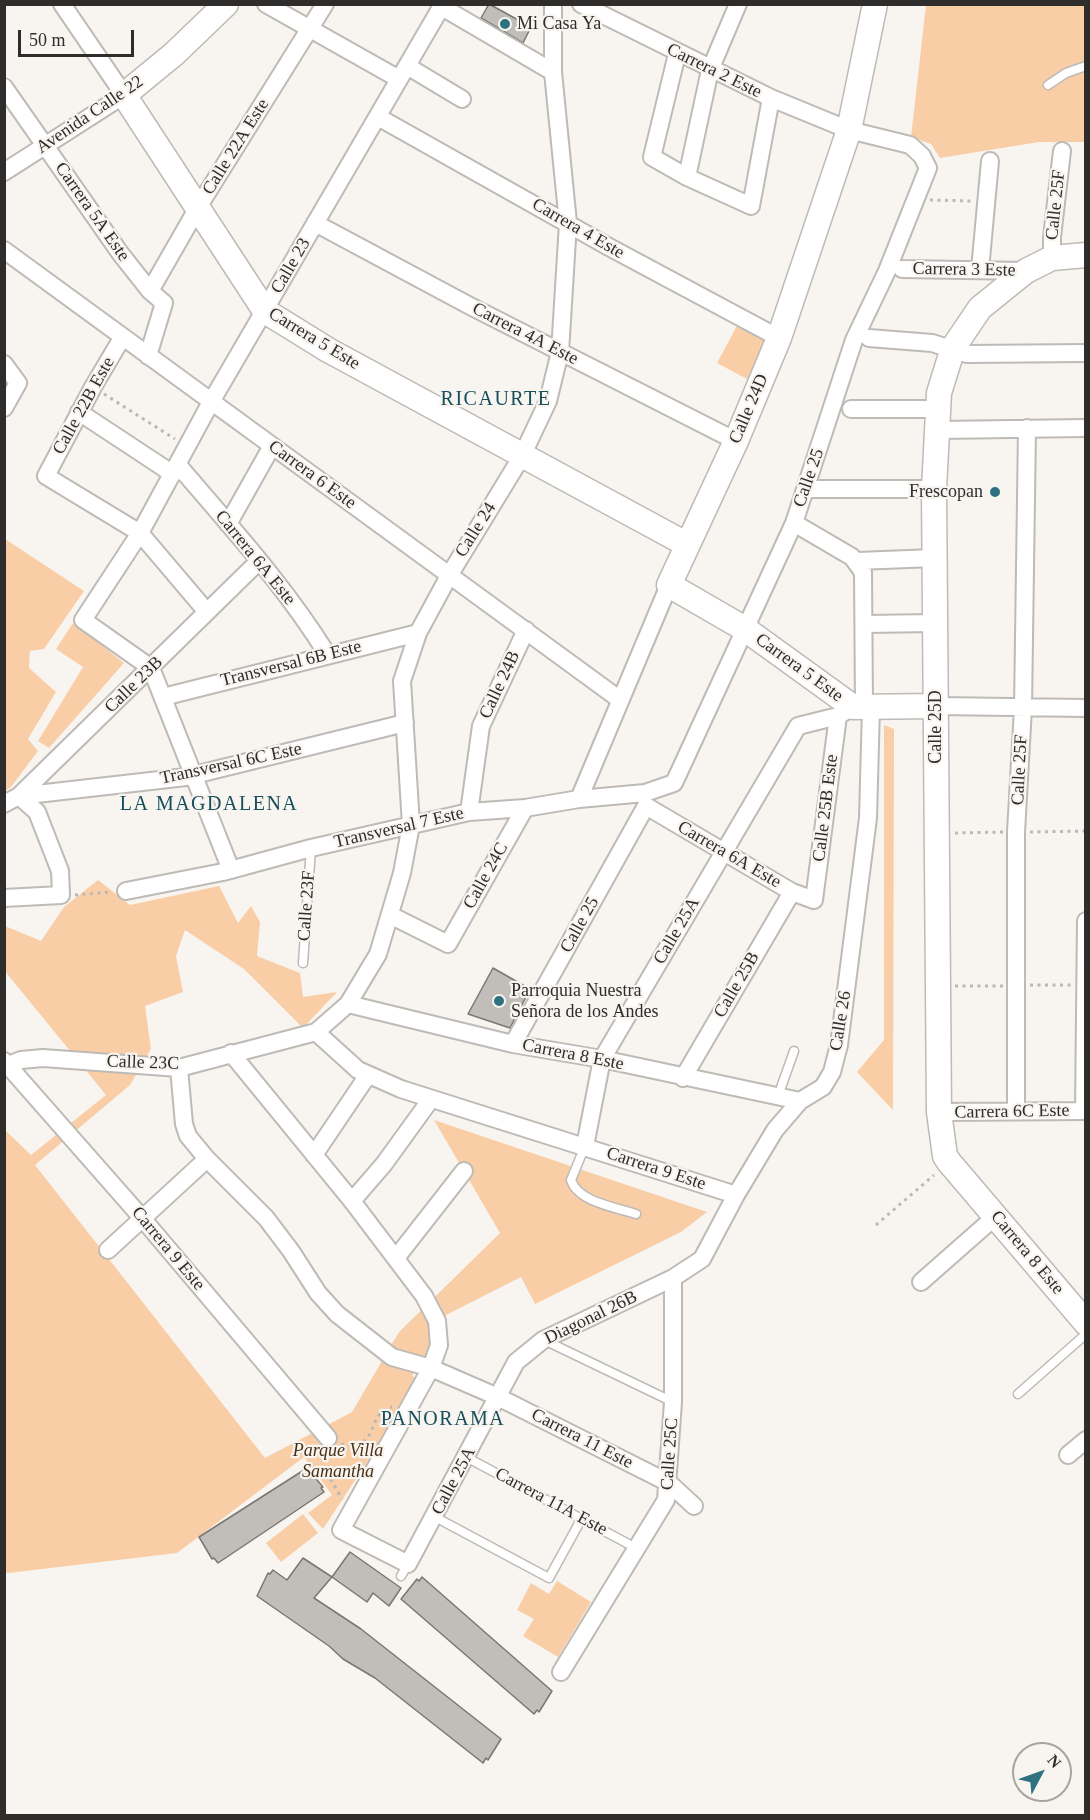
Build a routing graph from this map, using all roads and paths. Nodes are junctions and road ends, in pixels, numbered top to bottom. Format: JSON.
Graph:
{"nodes":[{"id":1,"x":62,"y":4,"type":"edge"},
{"id":2,"x":226,"y":4,"type":"edge"},
{"id":3,"x":266,"y":4,"type":"edge"},
{"id":4,"x":325,"y":4,"type":"edge"},
{"id":5,"x":553,"y":4,"type":"edge"},
{"id":6,"x":581,"y":4,"type":"edge"},
{"id":7,"x":738,"y":4,"type":"edge"},
{"id":8,"x":875,"y":4,"type":"edge"},
{"id":9,"x":443,"y":6,"type":"edge"},
{"id":10,"x":311,"y":28,"type":"junction"},
{"id":11,"x":677,"y":54,"type":"junction"},
{"id":12,"x":1086,"y":66,"type":"edge"},
{"id":13,"x":711,"y":70,"type":"junction"},
{"id":14,"x":552,"y":72,"type":"junction"},
{"id":15,"x":403,"y":73,"type":"junction"},
{"id":16,"x":1048,"y":85,"type":"dead end"},
{"id":17,"x":4,"y":87,"type":"edge"},
{"id":18,"x":124,"y":95,"type":"junction"},
{"id":19,"x":771,"y":98,"type":"junction"},
{"id":20,"x":462,"y":99,"type":"dead end"},
{"id":21,"x":378,"y":117,"type":"junction"},
{"id":22,"x":849,"y":130,"type":"junction"},
{"id":23,"x":45,"y":146,"type":"junction"},
{"id":24,"x":1062,"y":151,"type":"dead end"},
{"id":25,"x":990,"y":161,"type":"dead end"},
{"id":26,"x":4,"y":172,"type":"edge"},
{"id":27,"x":687,"y":177,"type":"junction"},
{"id":28,"x":916,"y":200,"type":"junction"},
{"id":29,"x":984,"y":201,"type":"junction"},
{"id":30,"x":197,"y":209,"type":"junction"},
{"id":31,"x":315,"y":223,"type":"junction"},
{"id":32,"x":567,"y":223,"type":"junction"},
{"id":33,"x":4,"y":250,"type":"edge"},
{"id":34,"x":1086,"y":255,"type":"edge"},
{"id":35,"x":1052,"y":258,"type":"junction"},
{"id":36,"x":902,"y":269,"type":"dead end"},
{"id":37,"x":980,"y":270,"type":"junction"},
{"id":38,"x":1026,"y":271,"type":"junction"},
{"id":39,"x":150,"y":291,"type":"junction"},
{"id":40,"x":980,"y":308,"type":"joint"},
{"id":41,"x":265,"y":311,"type":"junction"},
{"id":42,"x":122,"y":338,"type":"junction"},
{"id":43,"x":779,"y":338,"type":"junction"},
{"id":44,"x":869,"y":339,"type":"dead end"},
{"id":45,"x":953,"y":348,"type":"junction"},
{"id":46,"x":560,"y":352,"type":"junction"},
{"id":47,"x":1086,"y":353,"type":"edge"},
{"id":48,"x":148,"y":356,"type":"junction"},
{"id":49,"x":4,"y":364,"type":"edge"},
{"id":50,"x":93,"y":387,"type":"junction"},
{"id":51,"x":211,"y":402,"type":"junction"},
{"id":52,"x":4,"y":408,"type":"edge"},
{"id":53,"x":851,"y":409,"type":"dead end"},
{"id":54,"x":79,"y":412,"type":"junction"},
{"id":55,"x":938,"y":420,"type":"junction"},
{"id":56,"x":1027,"y":428,"type":"junction"},
{"id":57,"x":1086,"y":428,"type":"edge"},
{"id":58,"x":736,"y":441,"type":"junction"},
{"id":59,"x":272,"y":446,"type":"junction"},
{"id":60,"x":186,"y":447,"type":"junction"},
{"id":61,"x":522,"y":456,"type":"junction"},
{"id":62,"x":175,"y":470,"type":"junction"},
{"id":63,"x":806,"y":489,"type":"junction"},
{"id":64,"x":934,"y":489,"type":"junction"},
{"id":65,"x":794,"y":523,"type":"junction"},
{"id":66,"x":228,"y":524,"type":"junction"},
{"id":67,"x":140,"y":533,"type":"junction"},
{"id":68,"x":686,"y":544,"type":"junction"},
{"id":69,"x":934,"y":558,"type":"junction"},
{"id":70,"x":259,"y":561,"type":"junction"},
{"id":71,"x":860,"y":566,"type":"junction"},
{"id":72,"x":450,"y":574,"type":"junction"},
{"id":73,"x":669,"y":585,"type":"junction"},
{"id":74,"x":207,"y":612,"type":"junction"},
{"id":75,"x":935,"y":623,"type":"junction"},
{"id":76,"x":865,"y":624,"type":"junction"},
{"id":77,"x":745,"y":629,"type":"junction"},
{"id":78,"x":526,"y":630,"type":"junction"},
{"id":79,"x":418,"y":633,"type":"junction"},
{"id":80,"x":327,"y":654,"type":"junction"},
{"id":81,"x":152,"y":668,"type":"junction"},
{"id":82,"x":163,"y":697,"type":"junction"},
{"id":83,"x":619,"y":699,"type":"junction"},
{"id":84,"x":936,"y":706,"type":"junction"},
{"id":85,"x":1023,"y":708,"type":"junction"},
{"id":86,"x":1086,"y":708,"type":"edge"},
{"id":87,"x":857,"y":709,"type":"junction"},
{"id":88,"x":405,"y":723,"type":"junction"},
{"id":89,"x":194,"y":775,"type":"junction"},
{"id":90,"x":674,"y":783,"type":"joint"},
{"id":91,"x":579,"y":799,"type":"junction"},
{"id":92,"x":646,"y":799,"type":"junction"},
{"id":93,"x":12,"y":800,"type":"edge"},
{"id":94,"x":525,"y":808,"type":"junction"},
{"id":95,"x":469,"y":812,"type":"junction"},
{"id":96,"x":411,"y":825,"type":"junction"},
{"id":97,"x":311,"y":848,"type":"junction"},
{"id":98,"x":722,"y":852,"type":"junction"},
{"id":99,"x":231,"y":870,"type":"junction"},
{"id":100,"x":126,"y":891,"type":"joint"},
{"id":101,"x":792,"y":892,"type":"junction"},
{"id":102,"x":61,"y":896,"type":"junction"},
{"id":103,"x":4,"y":898,"type":"edge"},
{"id":104,"x":814,"y":900,"type":"joint"},
{"id":105,"x":392,"y":915,"type":"junction"},
{"id":106,"x":1086,"y":921,"type":"edge"},
{"id":107,"x":303,"y":963,"type":"dead end"},
{"id":108,"x":348,"y":1004,"type":"junction"},
{"id":109,"x":315,"y":1032,"type":"junction"},
{"id":110,"x":513,"y":1044,"type":"junction"},
{"id":111,"x":794,"y":1051,"type":"dead end"},
{"id":112,"x":231,"y":1053,"type":"junction"},
{"id":113,"x":602,"y":1059,"type":"junction"},
{"id":114,"x":6,"y":1064,"type":"edge"},
{"id":115,"x":179,"y":1068,"type":"junction"},
{"id":116,"x":368,"y":1075,"type":"junction"},
{"id":117,"x":682,"y":1078,"type":"junction"},
{"id":118,"x":778,"y":1096,"type":"junction"},
{"id":119,"x":431,"y":1099,"type":"junction"},
{"id":120,"x":800,"y":1101,"type":"junction"},
{"id":121,"x":1085,"y":1111,"type":"edge"},
{"id":122,"x":939,"y":1112,"type":"junction"},
{"id":123,"x":1016,"y":1112,"type":"junction"},
{"id":124,"x":585,"y":1146,"type":"junction"},
{"id":125,"x":314,"y":1155,"type":"junction"},
{"id":126,"x":207,"y":1159,"type":"junction"},
{"id":127,"x":947,"y":1159,"type":"junction"},
{"id":128,"x":464,"y":1171,"type":"dead end"},
{"id":129,"x":736,"y":1194,"type":"junction"},
{"id":130,"x":352,"y":1201,"type":"junction"},
{"id":131,"x":636,"y":1214,"type":"dead end"},
{"id":132,"x":996,"y":1216,"type":"junction"},
{"id":133,"x":142,"y":1218,"type":"junction"},
{"id":134,"x":876,"y":1225,"type":"dead end"},
{"id":135,"x":108,"y":1250,"type":"dead end"},
{"id":136,"x":396,"y":1258,"type":"junction"},
{"id":137,"x":673,"y":1278,"type":"junction"},
{"id":138,"x":921,"y":1282,"type":"dead end"},
{"id":139,"x":1086,"y":1323,"type":"edge"},
{"id":140,"x":1086,"y":1334,"type":"edge"},
{"id":141,"x":543,"y":1340,"type":"junction"},
{"id":142,"x":431,"y":1368,"type":"junction"},
{"id":143,"x":1018,"y":1394,"type":"dead end"},
{"id":144,"x":498,"y":1397,"type":"junction"},
{"id":145,"x":673,"y":1402,"type":"junction"},
{"id":146,"x":409,"y":1408,"type":"junction"},
{"id":147,"x":1086,"y":1440,"type":"edge"},
{"id":148,"x":332,"y":1443,"type":"junction"},
{"id":149,"x":1068,"y":1455,"type":"dead end"},
{"id":150,"x":466,"y":1457,"type":"junction"},
{"id":151,"x":669,"y":1483,"type":"junction"},
{"id":152,"x":693,"y":1506,"type":"dead end"},
{"id":153,"x":350,"y":1514,"type":"junction"},
{"id":154,"x":435,"y":1517,"type":"junction"},
{"id":155,"x":582,"y":1518,"type":"junction"},
{"id":156,"x":636,"y":1548,"type":"junction"},
{"id":157,"x":561,"y":1672,"type":"dead end"}],
"edges":[{"from":1,"to":18,"type":"street","name":"Carrera 5 Este"},
{"from":2,"to":18,"type":"street","name":"Avenida Calle 22"},
{"from":3,"to":10,"type":"street"},
{"from":4,"to":10,"type":"street","name":"Calle 22A Este"},
{"from":5,"to":14,"type":"street","name":"Calle 24"},
{"from":6,"to":11,"type":"street","name":"Carrera 2 Este"},
{"from":7,"to":13,"type":"street"},
{"from":8,"to":22,"type":"street","name":"Calle 24D"},
{"from":9,"to":14,"type":"street"},
{"from":9,"to":15,"type":"street","name":"Calle 23"},
{"from":10,"to":15,"type":"street"},
{"from":10,"to":30,"type":"street","name":"Calle 22A Este"},
{"from":11,"to":13,"type":"street","name":"Carrera 2 Este"},
{"from":11,"to":27,"type":"street"},
{"from":12,"to":16,"type":"lane"},
{"from":13,"to":19,"type":"street","name":"Carrera 2 Este"},
{"from":13,"to":27,"type":"street"},
{"from":14,"to":32,"type":"street","name":"Calle 24"},
{"from":15,"to":20,"type":"street"},
{"from":15,"to":21,"type":"street","name":"Calle 23"},
{"from":17,"to":23,"type":"street","name":"Carrera 5A Este"},
{"from":18,"to":23,"type":"street","name":"Avenida Calle 22"},
{"from":18,"to":30,"type":"street","name":"Carrera 5 Este"},
{"from":19,"to":22,"type":"street","name":"Carrera 2 Este"},
{"from":19,"to":27,"type":"street"},
{"from":21,"to":31,"type":"street","name":"Calle 23"},
{"from":21,"to":32,"type":"street","name":"Carrera 4 Este"},
{"from":22,"to":28,"type":"street","name":"Calle 25"},
{"from":22,"to":43,"type":"street","name":"Calle 24D"},
{"from":23,"to":26,"type":"street","name":"Avenida Calle 22"},
{"from":23,"to":39,"type":"street","name":"Carrera 5A Este"},
{"from":24,"to":35,"type":"street","name":"Calle 25F"},
{"from":25,"to":29,"type":"street"},
{"from":28,"to":29,"type":"path"},
{"from":28,"to":63,"type":"street","name":"Calle 25"},
{"from":29,"to":37,"type":"street"},
{"from":30,"to":39,"type":"street","name":"Calle 22A Este"},
{"from":30,"to":41,"type":"street","name":"Carrera 5 Este"},
{"from":31,"to":41,"type":"street","name":"Calle 23"},
{"from":31,"to":46,"type":"street","name":"Carrera 4A Este"},
{"from":32,"to":43,"type":"street","name":"Carrera 4 Este"},
{"from":32,"to":46,"type":"street","name":"Calle 24"},
{"from":33,"to":42,"type":"street","name":"Carrera 6 Este"},
{"from":34,"to":35,"type":"street","name":"Carrera 3 Este"},
{"from":35,"to":38,"type":"street","name":"Carrera 3 Este"},
{"from":36,"to":37,"type":"street","name":"Carrera 3 Este"},
{"from":37,"to":38,"type":"street","name":"Carrera 3 Este"},
{"from":38,"to":40,"type":"street","name":"Carrera 3 Este"},
{"from":39,"to":48,"type":"street","name":"Carrera 5A Este"},
{"from":40,"to":45,"type":"street","name":"Calle 25D"},
{"from":41,"to":51,"type":"street","name":"Calle 23"},
{"from":41,"to":61,"type":"street","name":"Carrera 5 Este"},
{"from":42,"to":48,"type":"street","name":"Carrera 6 Este"},
{"from":42,"to":50,"type":"street","name":"Calle 22B Este"},
{"from":43,"to":58,"type":"street","name":"Calle 24D"},
{"from":44,"to":45,"type":"street"},
{"from":45,"to":47,"type":"street"},
{"from":45,"to":55,"type":"street","name":"Calle 25D"},
{"from":46,"to":58,"type":"street","name":"Carrera 4A Este"},
{"from":46,"to":61,"type":"street","name":"Calle 24"},
{"from":48,"to":51,"type":"street","name":"Carrera 6 Este"},
{"from":49,"to":52,"type":"street"},
{"from":50,"to":54,"type":"street","name":"Calle 22B Este"},
{"from":50,"to":60,"type":"path"},
{"from":51,"to":59,"type":"street","name":"Carrera 6 Este"},
{"from":51,"to":60,"type":"street","name":"Calle 23"},
{"from":53,"to":55,"type":"street"},
{"from":54,"to":62,"type":"street","name":"Carrera 6A Este"},
{"from":54,"to":67,"type":"street","name":"Calle 22B Este"},
{"from":55,"to":56,"type":"street"},
{"from":55,"to":64,"type":"street","name":"Calle 25D"},
{"from":56,"to":57,"type":"street"},
{"from":56,"to":85,"type":"street","name":"Calle 25F"},
{"from":58,"to":68,"type":"street","name":"Calle 24D"},
{"from":59,"to":66,"type":"street"},
{"from":59,"to":72,"type":"street","name":"Carrera 6 Este"},
{"from":60,"to":62,"type":"street","name":"Calle 23"},
{"from":61,"to":68,"type":"street","name":"Carrera 5 Este"},
{"from":61,"to":72,"type":"street","name":"Calle 24"},
{"from":62,"to":66,"type":"street","name":"Carrera 6A Este"},
{"from":62,"to":67,"type":"street","name":"Calle 23"},
{"from":63,"to":64,"type":"street"},
{"from":63,"to":65,"type":"street","name":"Calle 25"},
{"from":64,"to":69,"type":"street","name":"Calle 25D"},
{"from":65,"to":71,"type":"street"},
{"from":65,"to":77,"type":"street","name":"Calle 25"},
{"from":66,"to":70,"type":"street","name":"Carrera 6A Este"},
{"from":67,"to":74,"type":"street"},
{"from":67,"to":81,"type":"street","name":"Calle 23"},
{"from":68,"to":73,"type":"street","name":"Calle 24D"},
{"from":69,"to":71,"type":"street"},
{"from":69,"to":75,"type":"street","name":"Calle 25D"},
{"from":70,"to":74,"type":"street","name":"Calle 23B"},
{"from":70,"to":80,"type":"street","name":"Carrera 6A Este"},
{"from":71,"to":76,"type":"street","name":"Calle 25B Este"},
{"from":72,"to":78,"type":"street","name":"Carrera 6 Este"},
{"from":72,"to":79,"type":"street","name":"Calle 24"},
{"from":73,"to":77,"type":"street","name":"Carrera 5 Este"},
{"from":73,"to":83,"type":"street","name":"Calle 24D"},
{"from":74,"to":81,"type":"street","name":"Calle 23B"},
{"from":75,"to":76,"type":"street"},
{"from":75,"to":84,"type":"street","name":"Calle 25D"},
{"from":76,"to":87,"type":"street","name":"Calle 25B Este"},
{"from":77,"to":87,"type":"street","name":"Carrera 5 Este"},
{"from":77,"to":90,"type":"street","name":"Calle 25"},
{"from":78,"to":83,"type":"street","name":"Carrera 6 Este"},
{"from":78,"to":95,"type":"street","name":"Calle 24B"},
{"from":79,"to":80,"type":"street","name":"Transversal 6B Este"},
{"from":79,"to":88,"type":"street","name":"Calle 24"},
{"from":80,"to":82,"type":"street","name":"Transversal 6B Este"},
{"from":81,"to":82,"type":"street"},
{"from":81,"to":93,"type":"street","name":"Calle 23B"},
{"from":82,"to":89,"type":"street"},
{"from":83,"to":91,"type":"street","name":"Calle 24D"},
{"from":84,"to":85,"type":"street"},
{"from":84,"to":87,"type":"street"},
{"from":84,"to":122,"type":"street","name":"Calle 25D"},
{"from":85,"to":86,"type":"street"},
{"from":85,"to":123,"type":"street","name":"Calle 25F"},
{"from":87,"to":98,"type":"street","name":"Calle 25A"},
{"from":87,"to":104,"type":"street","name":"Calle 25B Este"},
{"from":87,"to":120,"type":"street","name":"Calle 26"},
{"from":88,"to":89,"type":"street","name":"Transversal 6C Este"},
{"from":88,"to":96,"type":"street","name":"Calle 24"},
{"from":89,"to":93,"type":"street","name":"Transversal 6C Este"},
{"from":89,"to":99,"type":"street"},
{"from":90,"to":92,"type":"street","name":"Transversal 7 Este"},
{"from":91,"to":92,"type":"street","name":"Transversal 7 Este"},
{"from":91,"to":94,"type":"street","name":"Transversal 7 Este"},
{"from":92,"to":98,"type":"street","name":"Carrera 6A Este"},
{"from":92,"to":110,"type":"street","name":"Calle 25"},
{"from":93,"to":102,"type":"street"},
{"from":94,"to":95,"type":"street","name":"Transversal 7 Este"},
{"from":94,"to":105,"type":"street","name":"Calle 24C"},
{"from":95,"to":96,"type":"street","name":"Transversal 7 Este"},
{"from":96,"to":97,"type":"street","name":"Transversal 7 Este"},
{"from":96,"to":105,"type":"street","name":"Calle 24"},
{"from":97,"to":99,"type":"street","name":"Transversal 7 Este"},
{"from":97,"to":107,"type":"lane","name":"Calle 23F"},
{"from":98,"to":101,"type":"street","name":"Carrera 6A Este"},
{"from":98,"to":113,"type":"street","name":"Calle 25A"},
{"from":99,"to":100,"type":"street","name":"Transversal 7 Este"},
{"from":100,"to":102,"type":"path"},
{"from":101,"to":104,"type":"street","name":"Carrera 6A Este"},
{"from":101,"to":117,"type":"street","name":"Calle 25B"},
{"from":102,"to":103,"type":"street"},
{"from":105,"to":108,"type":"street","name":"Calle 24"},
{"from":106,"to":121,"type":"street"},
{"from":108,"to":109,"type":"street","name":"Calle 24"},
{"from":108,"to":110,"type":"street","name":"Carrera 8 Este"},
{"from":109,"to":112,"type":"street","name":"Calle 23C"},
{"from":109,"to":116,"type":"street","name":"Carrera 9 Este"},
{"from":110,"to":113,"type":"street","name":"Carrera 8 Este"},
{"from":111,"to":118,"type":"lane"},
{"from":112,"to":115,"type":"street","name":"Calle 23C"},
{"from":112,"to":125,"type":"street"},
{"from":113,"to":117,"type":"street","name":"Carrera 8 Este"},
{"from":113,"to":124,"type":"street","name":"Calle 25A"},
{"from":114,"to":115,"type":"street","name":"Calle 23C"},
{"from":114,"to":133,"type":"street","name":"Carrera 9 Este"},
{"from":115,"to":126,"type":"street","name":"Carrera 11 Este"},
{"from":116,"to":119,"type":"street","name":"Carrera 9 Este"},
{"from":116,"to":125,"type":"street"},
{"from":117,"to":118,"type":"street","name":"Carrera 8 Este"},
{"from":118,"to":120,"type":"street","name":"Carrera 8 Este"},
{"from":119,"to":124,"type":"street","name":"Carrera 9 Este"},
{"from":119,"to":130,"type":"street"},
{"from":120,"to":129,"type":"street","name":"Calle 26"},
{"from":121,"to":123,"type":"street","name":"Carrera 6C Este"},
{"from":122,"to":123,"type":"street","name":"Carrera 6C Este"},
{"from":122,"to":127,"type":"street","name":"Calle 25D"},
{"from":124,"to":129,"type":"street","name":"Carrera 9 Este"},
{"from":124,"to":131,"type":"lane"},
{"from":125,"to":130,"type":"street"},
{"from":126,"to":133,"type":"street"},
{"from":126,"to":142,"type":"street","name":"Carrera 11 Este"},
{"from":127,"to":132,"type":"street","name":"Carrera 8 Este"},
{"from":127,"to":134,"type":"path"},
{"from":128,"to":136,"type":"street"},
{"from":129,"to":137,"type":"street","name":"Calle 26"},
{"from":130,"to":136,"type":"street"},
{"from":132,"to":138,"type":"street"},
{"from":132,"to":139,"type":"street","name":"Carrera 8 Este"},
{"from":133,"to":135,"type":"street"},
{"from":133,"to":148,"type":"street","name":"Carrera 9 Este"},
{"from":136,"to":142,"type":"street"},
{"from":137,"to":141,"type":"street","name":"Diagonal 26B"},
{"from":137,"to":145,"type":"street","name":"Calle 25C"},
{"from":140,"to":143,"type":"lane"},
{"from":141,"to":144,"type":"street","name":"Diagonal 26B"},
{"from":141,"to":145,"type":"lane"},
{"from":142,"to":144,"type":"street","name":"Carrera 11 Este"},
{"from":142,"to":146,"type":"street"},
{"from":144,"to":150,"type":"street","name":"Calle 25A"},
{"from":144,"to":151,"type":"street","name":"Carrera 11 Este"},
{"from":145,"to":151,"type":"street","name":"Calle 25C"},
{"from":146,"to":148,"type":"path"},
{"from":146,"to":153,"type":"street"},
{"from":147,"to":149,"type":"street"},
{"from":148,"to":153,"type":"path"},
{"from":150,"to":154,"type":"street","name":"Calle 25A"},
{"from":150,"to":155,"type":"lane","name":"Carrera 11A Este"},
{"from":151,"to":152,"type":"street","name":"Carrera 11 Este"},
{"from":151,"to":156,"type":"street","name":"Calle 25C"},
{"from":153,"to":154,"type":"street","name":"Calle 25A"},
{"from":154,"to":155,"type":"lane"},
{"from":155,"to":156,"type":"lane","name":"Carrera 11A Este"},
{"from":156,"to":157,"type":"street","name":"Calle 25C"}]}
